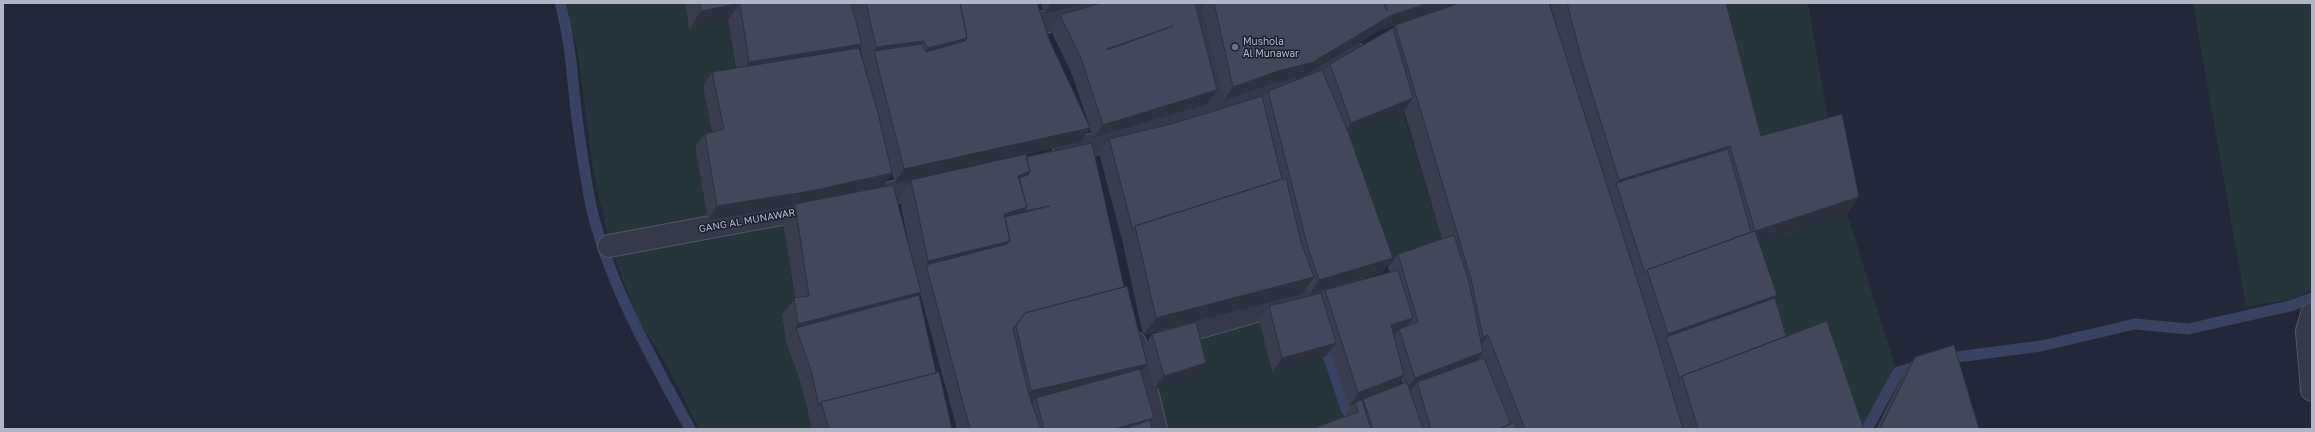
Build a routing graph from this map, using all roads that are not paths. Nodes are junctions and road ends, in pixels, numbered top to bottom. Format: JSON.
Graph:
{"nodes":[{"id":1,"x":1030,"y":3,"type":"edge"},
{"id":2,"x":1109,"y":3,"type":"edge"},
{"id":3,"x":1194,"y":3,"type":"edge"},
{"id":4,"x":1035,"y":25,"type":"junction"},
{"id":5,"x":1374,"y":41,"type":"edge"},
{"id":6,"x":1045,"y":44,"type":"edge"},
{"id":7,"x":1314,"y":75,"type":"junction"},
{"id":8,"x":1323,"y":98,"type":"edge"},
{"id":9,"x":1220,"y":110,"type":"junction"},
{"id":10,"x":1081,"y":125,"type":"edge"},
{"id":11,"x":1089,"y":146,"type":"junction"},
{"id":12,"x":1043,"y":157,"type":"edge"},
{"id":13,"x":1094,"y":169,"type":"edge"},
{"id":14,"x":883,"y":170,"type":"edge"},
{"id":15,"x":950,"y":179,"type":"edge"},
{"id":16,"x":889,"y":193,"type":"junction"},
{"id":17,"x":894,"y":216,"type":"edge"},
{"id":18,"x":609,"y":246,"type":"dead end"},
{"id":19,"x":1372,"y":278,"type":"edge"},
{"id":20,"x":2312,"y":314,"type":"edge"},
{"id":21,"x":1130,"y":322,"type":"edge"},
{"id":22,"x":1135,"y":345,"type":"junction"},
{"id":23,"x":2312,"y":390,"type":"edge"},
{"id":24,"x":1156,"y":429,"type":"edge"}],
"edges":[{"from":1,"to":4,"type":"street"},
{"from":2,"to":4,"type":"street"},
{"from":3,"to":9,"type":"street"},
{"from":4,"to":6,"type":"street"},
{"from":5,"to":7,"type":"street"},
{"from":7,"to":8,"type":"street"},
{"from":7,"to":9,"type":"street"},
{"from":9,"to":11,"type":"street"},
{"from":10,"to":11,"type":"street"},
{"from":11,"to":12,"type":"street"},
{"from":11,"to":13,"type":"street"},
{"from":14,"to":16,"type":"street"},
{"from":15,"to":16,"type":"street","name":"GANG AL MUNAWAR"},
{"from":16,"to":17,"type":"street"},
{"from":16,"to":18,"type":"street","name":"GANG AL MUNAWAR"},
{"from":19,"to":22,"type":"street"},
{"from":20,"to":23,"type":"street"},
{"from":21,"to":22,"type":"street"},
{"from":22,"to":24,"type":"street"}]}
